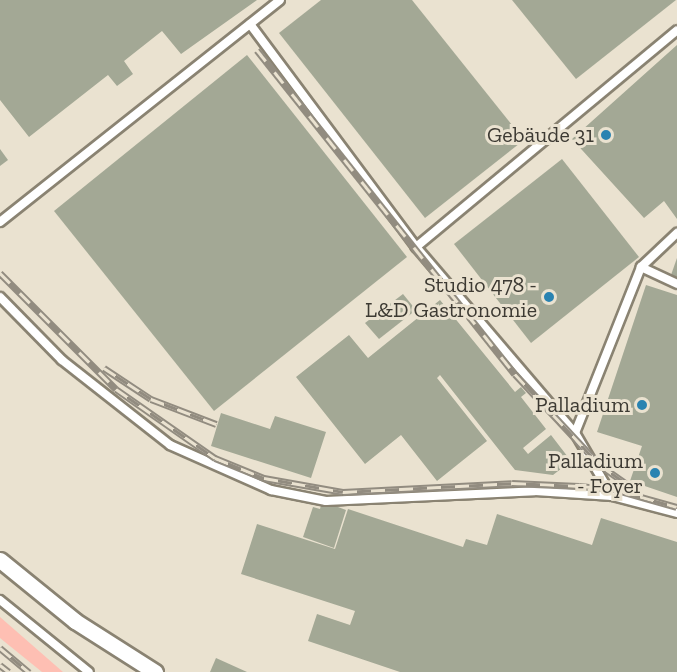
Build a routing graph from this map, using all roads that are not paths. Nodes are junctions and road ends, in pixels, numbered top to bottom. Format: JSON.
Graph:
{"nodes":[{"id":1,"x":280,"y":0,"type":"edge"},
{"id":2,"x":250,"y":24,"type":"junction"},
{"id":3,"x":677,"y":30,"type":"edge"},
{"id":4,"x":0,"y":222,"type":"edge"},
{"id":5,"x":677,"y":233,"type":"edge"},
{"id":6,"x":416,"y":247,"type":"junction"},
{"id":7,"x":641,"y":267,"type":"junction"},
{"id":8,"x":677,"y":284,"type":"edge"},
{"id":9,"x":0,"y":297,"type":"edge"},
{"id":10,"x":575,"y":433,"type":"junction"},
{"id":11,"x":612,"y":496,"type":"junction"},
{"id":12,"x":677,"y":513,"type":"edge"},
{"id":13,"x":0,"y":560,"type":"edge"},
{"id":14,"x":0,"y":600,"type":"edge"},
{"id":15,"x":89,"y":672,"type":"edge"},
{"id":16,"x":155,"y":672,"type":"edge"}],
"edges":[{"from":1,"to":2,"type":"lane"},
{"from":2,"to":4,"type":"lane"},
{"from":2,"to":6,"type":"lane"},
{"from":3,"to":6,"type":"lane"},
{"from":5,"to":7,"type":"lane"},
{"from":6,"to":10,"type":"lane"},
{"from":7,"to":8,"type":"lane"},
{"from":7,"to":10,"type":"lane"},
{"from":9,"to":11,"type":"lane"},
{"from":10,"to":11,"type":"lane"},
{"from":11,"to":12,"type":"lane"},
{"from":13,"to":16,"type":"street"},
{"from":14,"to":15,"type":"lane"}]}
